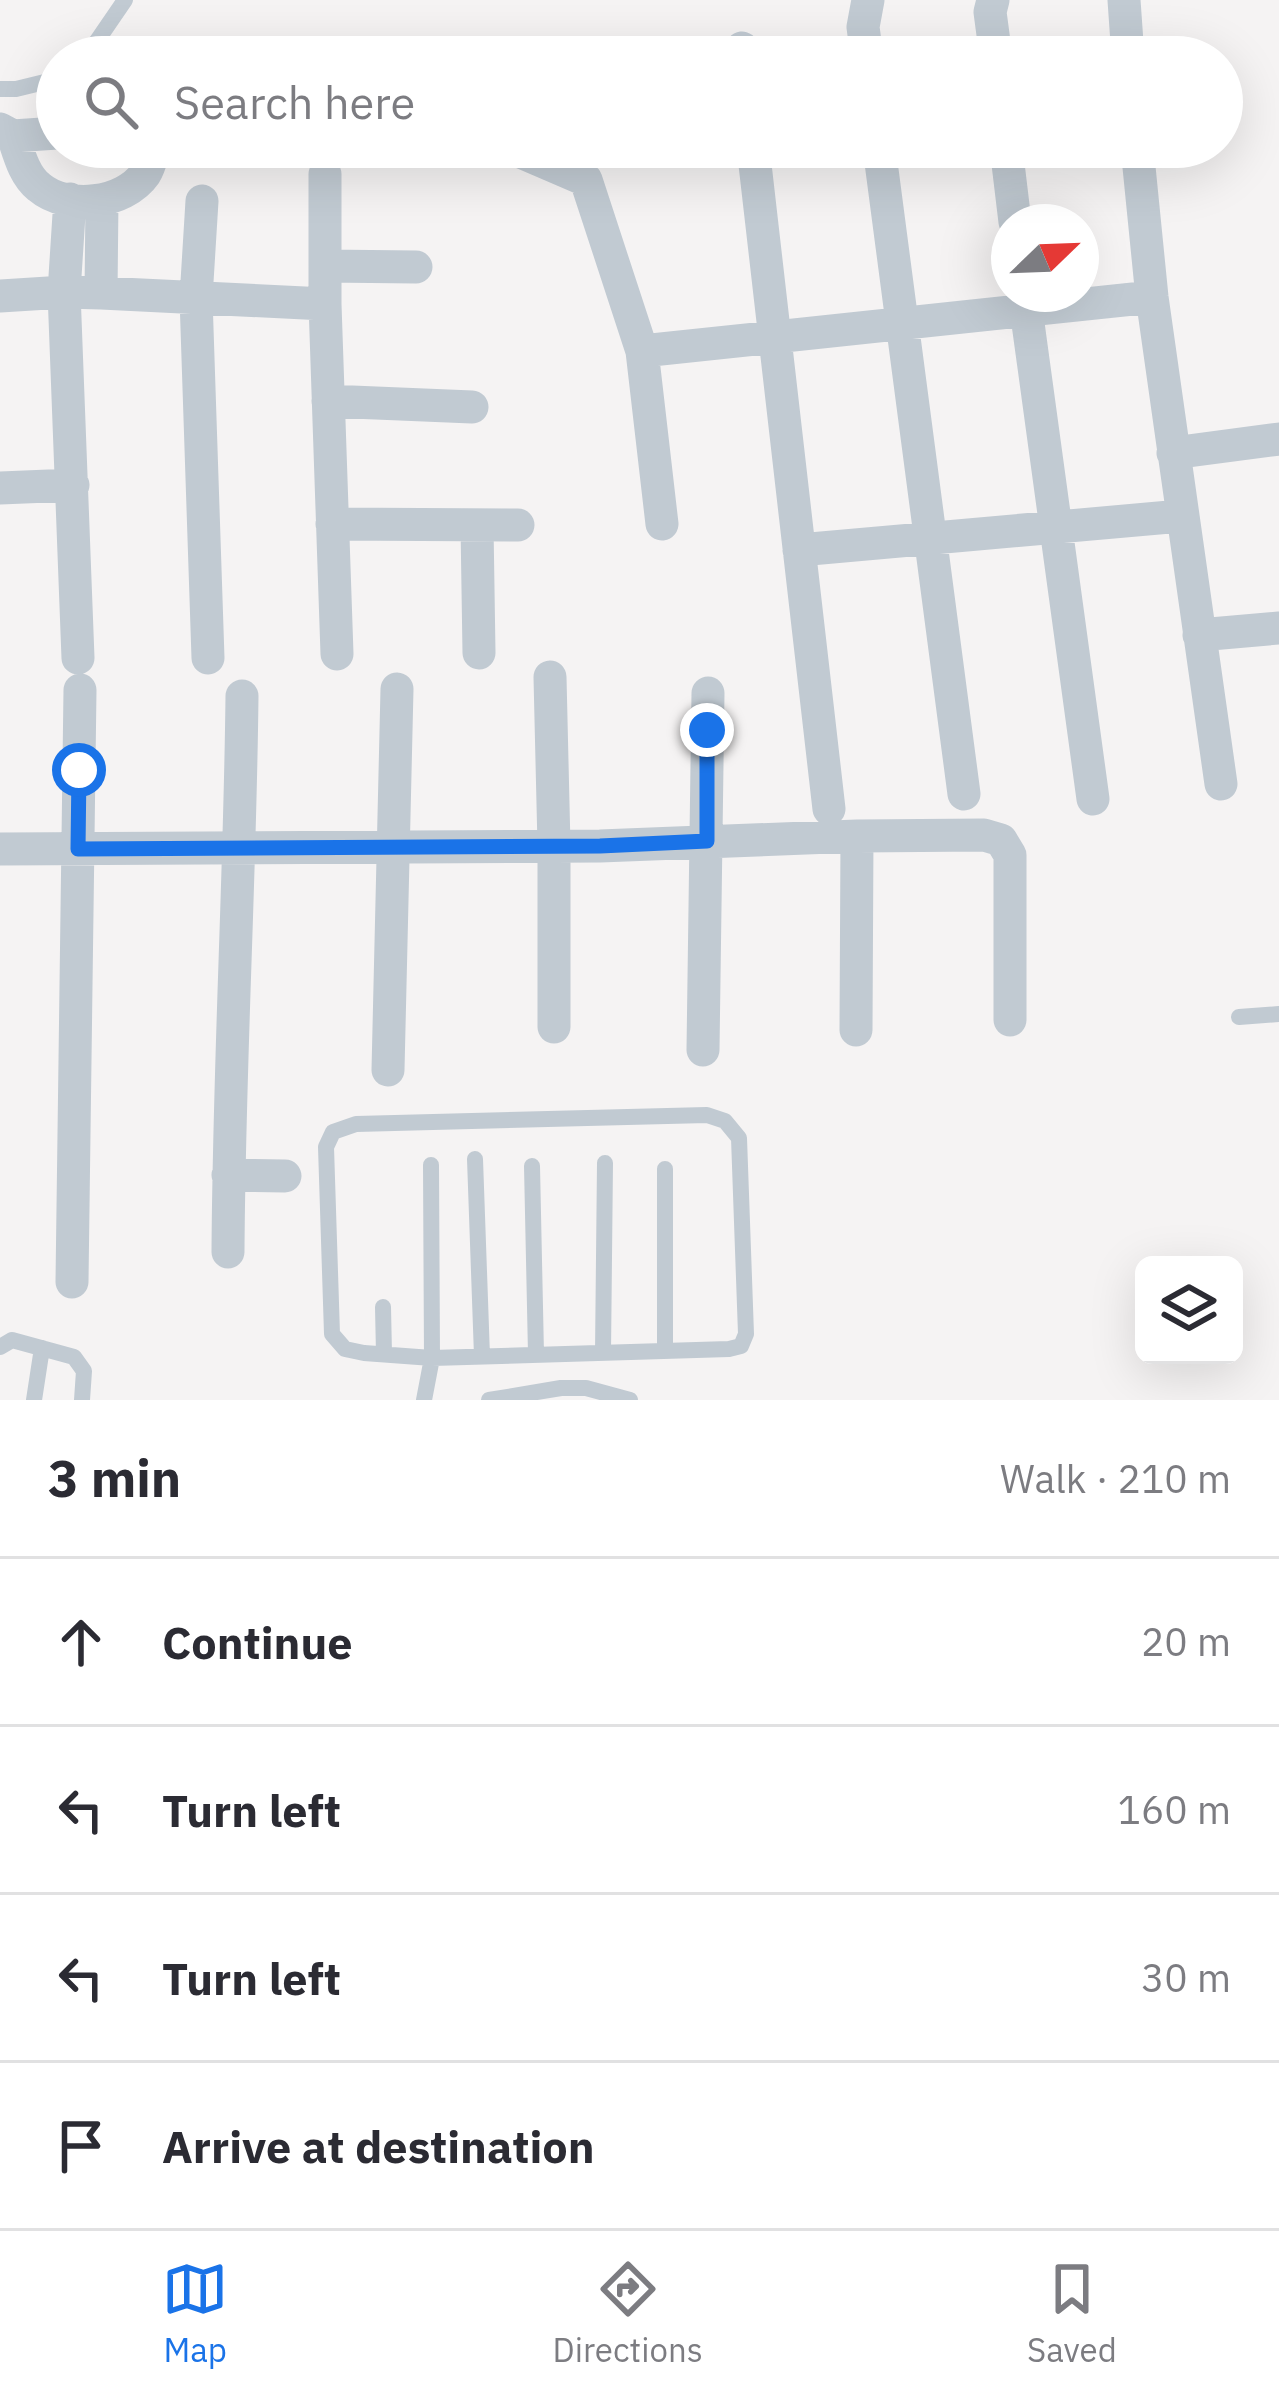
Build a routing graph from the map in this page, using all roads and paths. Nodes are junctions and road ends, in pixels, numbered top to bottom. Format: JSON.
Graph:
{"nodes":[{"id":1,"x":125,"y":0,"type":"edge"},
{"id":2,"x":868,"y":0,"type":"edge"},
{"id":3,"x":993,"y":0,"type":"edge"},
{"id":4,"x":1124,"y":0,"type":"edge"},
{"id":5,"x":100,"y":36,"type":"edge"},
{"id":6,"x":864,"y":36,"type":"edge"},
{"id":7,"x":993,"y":36,"type":"edge"},
{"id":8,"x":1127,"y":36,"type":"edge"},
{"id":9,"x":36,"y":84,"type":"edge"},
{"id":10,"x":0,"y":89,"type":"edge"},
{"id":11,"x":6,"y":133,"type":"edge"},
{"id":12,"x":147,"y":168,"type":"edge"},
{"id":13,"x":558,"y":168,"type":"edge"},
{"id":14,"x":755,"y":168,"type":"edge"},
{"id":15,"x":882,"y":168,"type":"edge"},
{"id":16,"x":1009,"y":168,"type":"edge"},
{"id":17,"x":1139,"y":168,"type":"edge"},
{"id":18,"x":325,"y":174,"type":"dead end"},
{"id":19,"x":86,"y":200,"type":"junction"},
{"id":20,"x":202,"y":201,"type":"dead end"},
{"id":21,"x":1013,"y":204,"type":"edge"},
{"id":22,"x":325,"y":266,"type":"junction"},
{"id":23,"x":416,"y":267,"type":"dead end"},
{"id":24,"x":64,"y":292,"type":"junction"},
{"id":25,"x":101,"y":293,"type":"junction"},
{"id":26,"x":0,"y":296,"type":"edge"},
{"id":27,"x":1152,"y":297,"type":"junction"},
{"id":28,"x":196,"y":298,"type":"junction"},
{"id":29,"x":1099,"y":299,"type":"edge"},
{"id":30,"x":325,"y":304,"type":"junction"},
{"id":31,"x":991,"y":308,"type":"edge"},
{"id":32,"x":1025,"y":312,"type":"edge"},
{"id":33,"x":902,"y":323,"type":"junction"},
{"id":34,"x":774,"y":337,"type":"junction"},
{"id":35,"x":642,"y":351,"type":"junction"},
{"id":36,"x":328,"y":401,"type":"junction"},
{"id":37,"x":472,"y":407,"type":"dead end"},
{"id":38,"x":1279,"y":439,"type":"edge"},
{"id":39,"x":1172,"y":453,"type":"junction"},
{"id":40,"x":73,"y":485,"type":"junction"},
{"id":41,"x":0,"y":488,"type":"edge"},
{"id":42,"x":1181,"y":516,"type":"junction"},
{"id":43,"x":332,"y":524,"type":"junction"},
{"id":44,"x":662,"y":524,"type":"dead end"},
{"id":45,"x":477,"y":525,"type":"junction"},
{"id":46,"x":518,"y":525,"type":"dead end"},
{"id":47,"x":1055,"y":528,"type":"junction"},
{"id":48,"x":931,"y":539,"type":"junction"},
{"id":49,"x":799,"y":550,"type":"junction"},
{"id":50,"x":1279,"y":628,"type":"edge"},
{"id":51,"x":1199,"y":635,"type":"junction"},
{"id":52,"x":479,"y":652,"type":"dead end"},
{"id":53,"x":337,"y":654,"type":"dead end"},
{"id":54,"x":208,"y":658,"type":"dead end"},
{"id":55,"x":550,"y":677,"type":"dead end"},
{"id":56,"x":398,"y":689,"type":"dead end"},
{"id":57,"x":708,"y":694,"type":"dead end"},
{"id":58,"x":242,"y":695,"type":"dead end"},
{"id":59,"x":1221,"y":784,"type":"dead end"},
{"id":60,"x":964,"y":794,"type":"dead end"},
{"id":61,"x":1093,"y":799,"type":"dead end"},
{"id":62,"x":829,"y":809,"type":"dead end"},
{"id":63,"x":857,"y":836,"type":"junction"},
{"id":64,"x":707,"y":841,"type":"junction"},
{"id":65,"x":554,"y":846,"type":"junction"},
{"id":66,"x":394,"y":847,"type":"junction"},
{"id":67,"x":240,"y":848,"type":"junction"},
{"id":68,"x":0,"y":849,"type":"edge"},
{"id":69,"x":78,"y":849,"type":"junction"},
{"id":70,"x":1279,"y":1014,"type":"edge"},
{"id":71,"x":1239,"y":1018,"type":"dead end"},
{"id":72,"x":1010,"y":1020,"type":"dead end"},
{"id":73,"x":554,"y":1027,"type":"dead end"},
{"id":74,"x":856,"y":1030,"type":"dead end"},
{"id":75,"x":703,"y":1050,"type":"dead end"},
{"id":76,"x":388,"y":1070,"type":"dead end"},
{"id":77,"x":475,"y":1159,"type":"dead end"},
{"id":78,"x":604,"y":1163,"type":"dead end"},
{"id":79,"x":431,"y":1165,"type":"dead end"},
{"id":80,"x":532,"y":1166,"type":"dead end"},
{"id":81,"x":665,"y":1169,"type":"dead end"},
{"id":82,"x":228,"y":1175,"type":"junction"},
{"id":83,"x":285,"y":1177,"type":"dead end"},
{"id":84,"x":228,"y":1252,"type":"dead end"},
{"id":85,"x":72,"y":1282,"type":"dead end"},
{"id":86,"x":382,"y":1307,"type":"dead end"},
{"id":87,"x":0,"y":1347,"type":"edge"},
{"id":88,"x":42,"y":1348,"type":"junction"},
{"id":89,"x":665,"y":1351,"type":"junction"},
{"id":90,"x":603,"y":1353,"type":"junction"},
{"id":91,"x":384,"y":1354,"type":"junction"},
{"id":92,"x":536,"y":1354,"type":"junction"},
{"id":93,"x":482,"y":1356,"type":"junction"},
{"id":94,"x":432,"y":1358,"type":"junction"},
{"id":95,"x":34,"y":1400,"type":"edge"},
{"id":96,"x":82,"y":1400,"type":"edge"},
{"id":97,"x":424,"y":1400,"type":"edge"},
{"id":98,"x":489,"y":1400,"type":"edge"},
{"id":99,"x":630,"y":1400,"type":"edge"}],
"edges":[{"from":1,"to":5,"type":"lane"},
{"from":2,"to":6,"type":"street"},
{"from":3,"to":7,"type":"street"},
{"from":4,"to":8,"type":"street"},
{"from":9,"to":10,"type":"lane"},
{"from":11,"to":19,"type":"street"},
{"from":12,"to":19,"type":"street"},
{"from":13,"to":35,"type":"street"},
{"from":14,"to":34,"type":"street"},
{"from":15,"to":33,"type":"street"},
{"from":16,"to":21,"type":"street"},
{"from":17,"to":27,"type":"street"},
{"from":18,"to":22,"type":"street"},
{"from":19,"to":24,"type":"street"},
{"from":19,"to":25,"type":"street"},
{"from":20,"to":28,"type":"street"},
{"from":22,"to":23,"type":"street"},
{"from":22,"to":30,"type":"street"},
{"from":24,"to":25,"type":"street"},
{"from":24,"to":26,"type":"street"},
{"from":24,"to":40,"type":"street"},
{"from":25,"to":28,"type":"street"},
{"from":27,"to":29,"type":"street"},
{"from":27,"to":39,"type":"street"},
{"from":28,"to":30,"type":"street"},
{"from":28,"to":54,"type":"street"},
{"from":30,"to":36,"type":"street"},
{"from":31,"to":33,"type":"street"},
{"from":32,"to":47,"type":"street"},
{"from":33,"to":34,"type":"street"},
{"from":33,"to":48,"type":"street"},
{"from":34,"to":35,"type":"street"},
{"from":34,"to":49,"type":"street"},
{"from":35,"to":44,"type":"street"},
{"from":36,"to":37,"type":"street"},
{"from":36,"to":43,"type":"street"},
{"from":38,"to":39,"type":"street"},
{"from":39,"to":42,"type":"street"},
{"from":40,"to":41,"type":"street"},
{"from":40,"to":69,"type":"street"},
{"from":42,"to":47,"type":"street"},
{"from":42,"to":51,"type":"street"},
{"from":43,"to":45,"type":"street"},
{"from":43,"to":53,"type":"street"},
{"from":45,"to":46,"type":"street"},
{"from":45,"to":52,"type":"street"},
{"from":47,"to":48,"type":"street"},
{"from":47,"to":61,"type":"street"},
{"from":48,"to":49,"type":"street"},
{"from":48,"to":60,"type":"street"},
{"from":49,"to":62,"type":"street"},
{"from":50,"to":51,"type":"street"},
{"from":51,"to":59,"type":"street"},
{"from":55,"to":65,"type":"street"},
{"from":56,"to":66,"type":"street"},
{"from":57,"to":64,"type":"street"},
{"from":58,"to":67,"type":"street"},
{"from":63,"to":64,"type":"street"},
{"from":63,"to":72,"type":"street"},
{"from":63,"to":74,"type":"street"},
{"from":64,"to":65,"type":"street"},
{"from":64,"to":75,"type":"street"},
{"from":65,"to":66,"type":"street"},
{"from":65,"to":73,"type":"street"},
{"from":66,"to":67,"type":"street"},
{"from":66,"to":76,"type":"street"},
{"from":67,"to":69,"type":"street"},
{"from":67,"to":82,"type":"street"},
{"from":68,"to":69,"type":"street"},
{"from":69,"to":85,"type":"street"},
{"from":70,"to":71,"type":"lane"},
{"from":77,"to":93,"type":"lane"},
{"from":78,"to":90,"type":"lane"},
{"from":79,"to":94,"type":"lane"},
{"from":80,"to":92,"type":"lane"},
{"from":81,"to":89,"type":"lane"},
{"from":82,"to":83,"type":"street"},
{"from":82,"to":84,"type":"street"},
{"from":86,"to":91,"type":"lane"},
{"from":87,"to":88,"type":"lane"},
{"from":88,"to":95,"type":"lane"},
{"from":88,"to":96,"type":"lane"},
{"from":89,"to":90,"type":"lane"},
{"from":89,"to":91,"type":"lane"},
{"from":90,"to":92,"type":"lane"},
{"from":91,"to":94,"type":"lane"},
{"from":92,"to":93,"type":"lane"},
{"from":93,"to":94,"type":"lane"},
{"from":94,"to":97,"type":"lane"},
{"from":98,"to":99,"type":"lane"}]}
